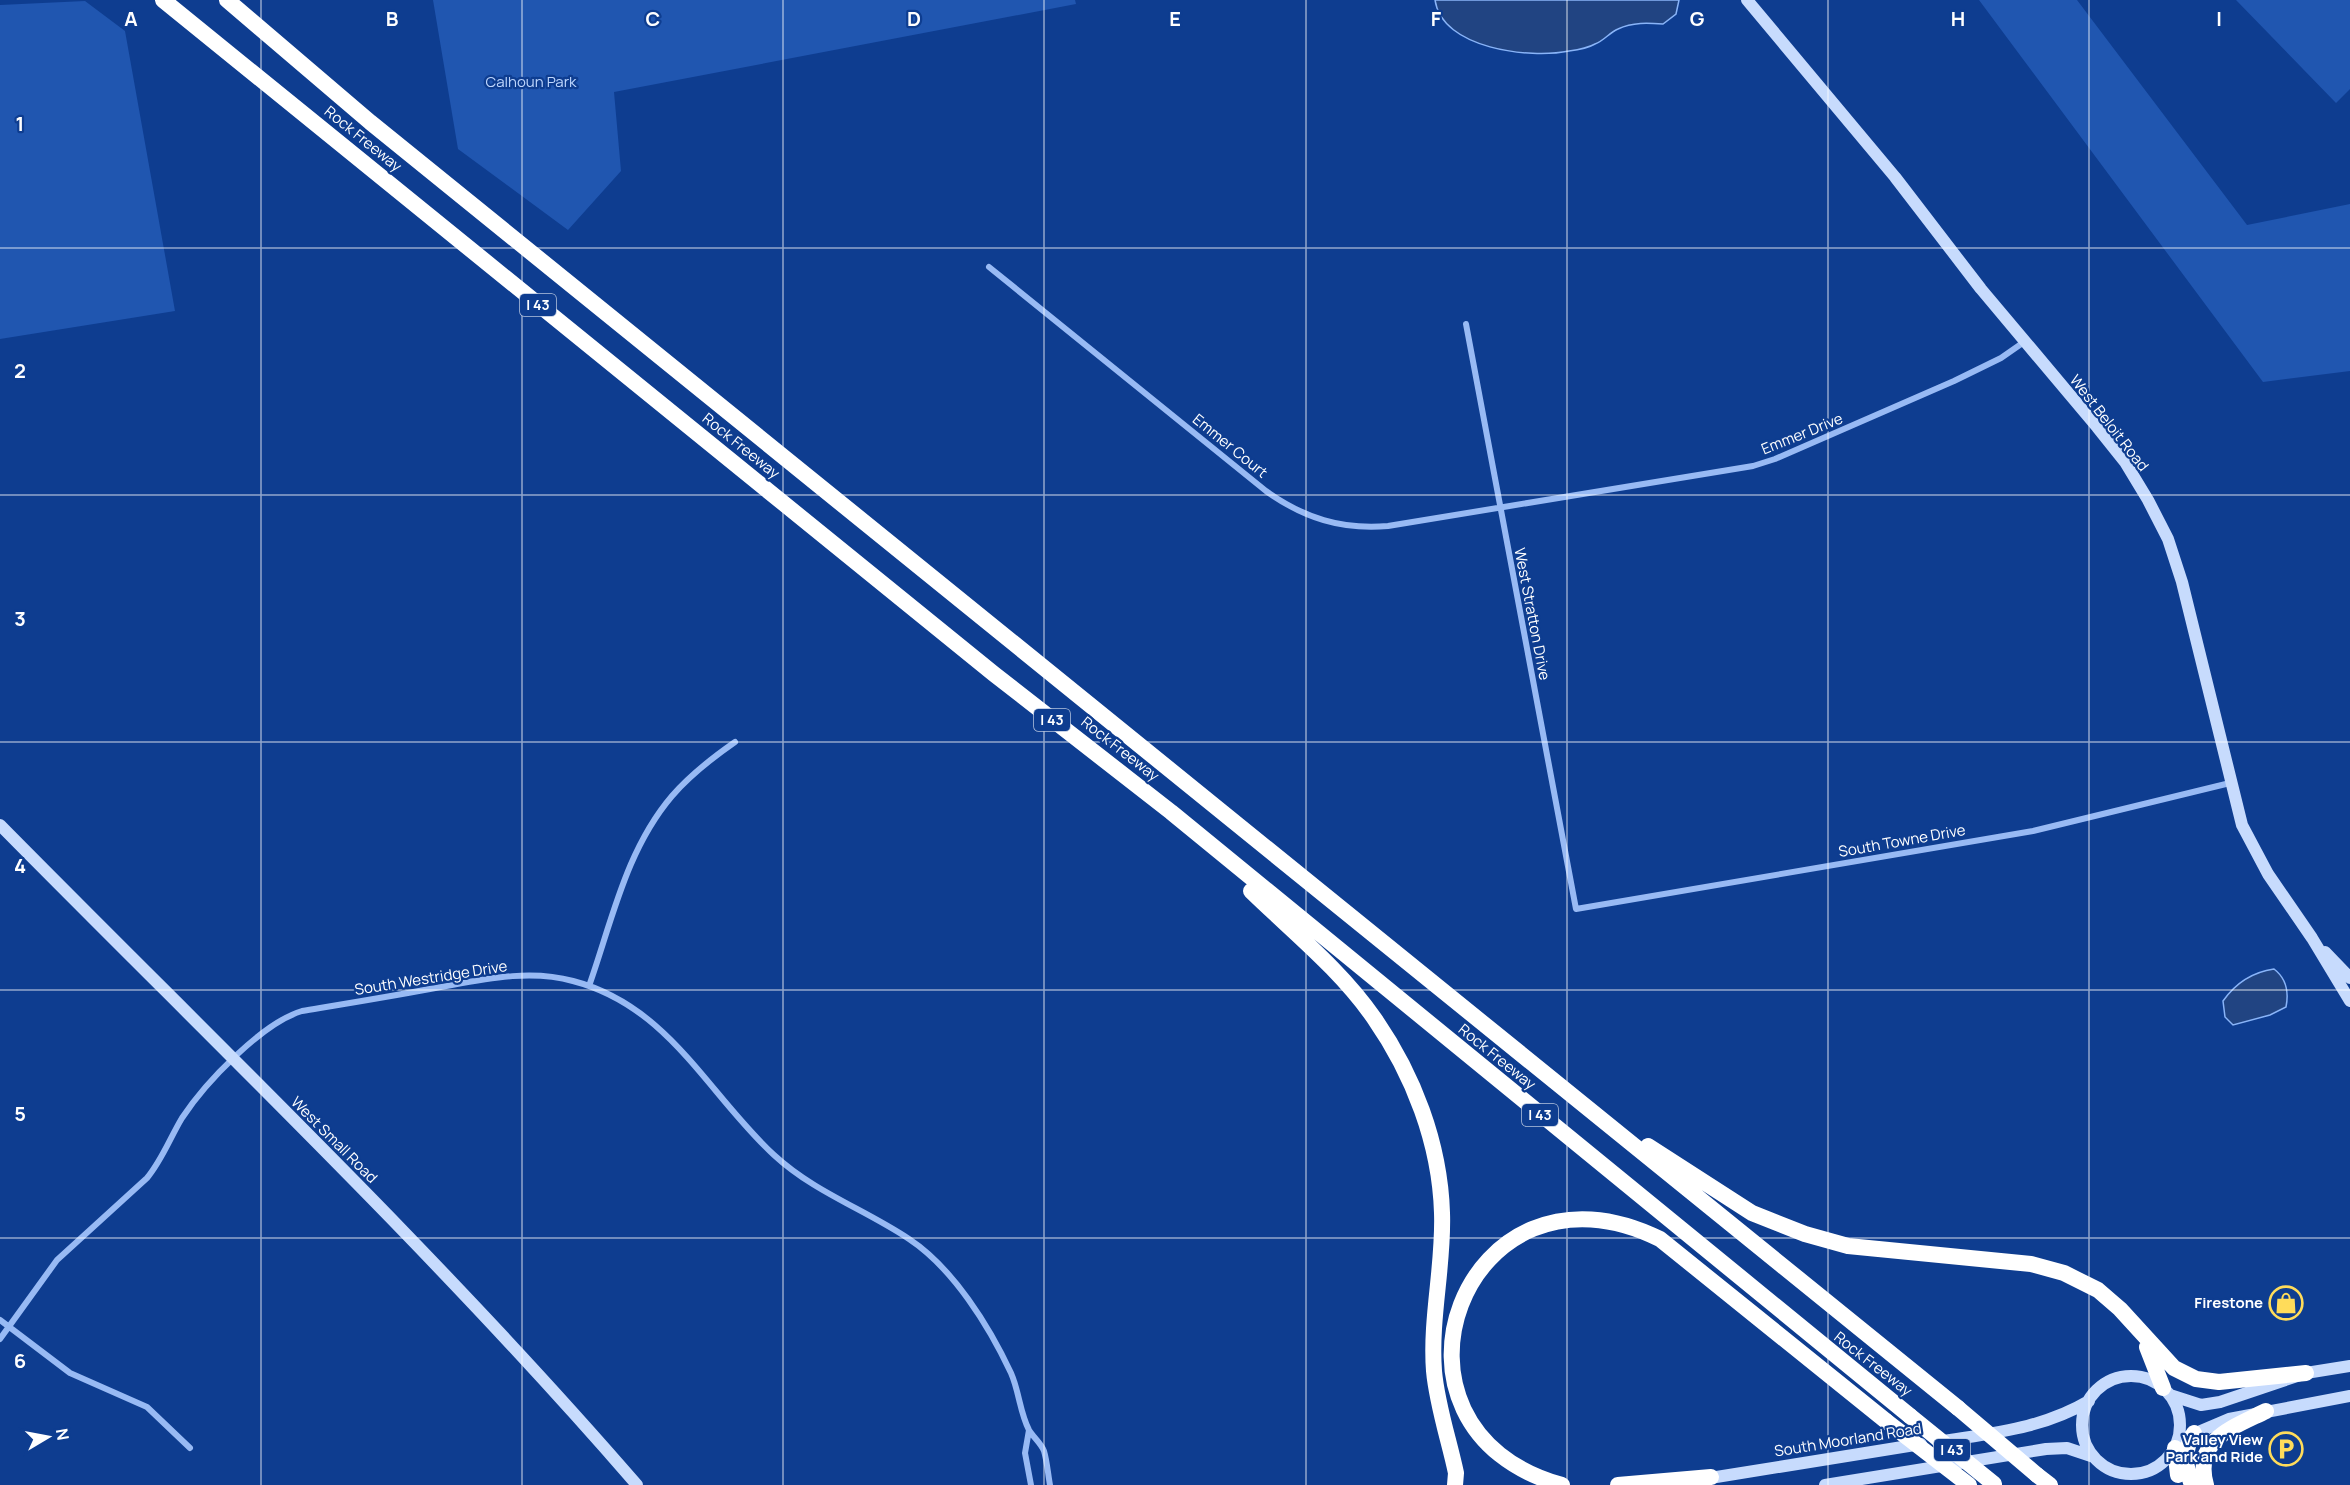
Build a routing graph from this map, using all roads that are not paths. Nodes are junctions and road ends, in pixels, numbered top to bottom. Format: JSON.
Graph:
{"nodes":[{"id":1,"x":163,"y":0,"type":"edge"},
{"id":2,"x":227,"y":0,"type":"edge"},
{"id":3,"x":1747,"y":0,"type":"edge"},
{"id":4,"x":989,"y":267,"type":"dead end"},
{"id":5,"x":1466,"y":324,"type":"dead end"},
{"id":6,"x":2024,"y":342,"type":"junction"},
{"id":7,"x":1500,"y":508,"type":"junction"},
{"id":8,"x":735,"y":742,"type":"dead end"},
{"id":9,"x":2230,"y":783,"type":"junction"},
{"id":10,"x":1171,"y":813,"type":"junction"},
{"id":11,"x":0,"y":825,"type":"edge"},
{"id":12,"x":1576,"y":909,"type":"joint"},
{"id":13,"x":2312,"y":938,"type":"junction"},
{"id":14,"x":2350,"y":978,"type":"edge"},
{"id":15,"x":589,"y":986,"type":"junction"},
{"id":16,"x":2350,"y":1000,"type":"edge"},
{"id":17,"x":234,"y":1060,"type":"junction"},
{"id":18,"x":1548,"y":1077,"type":"junction"},
{"id":19,"x":0,"y":1320,"type":"edge"},
{"id":20,"x":9,"y":1327,"type":"junction"},
{"id":21,"x":2136,"y":1328,"type":"junction"},
{"id":22,"x":0,"y":1339,"type":"edge"},
{"id":23,"x":2350,"y":1366,"type":"edge"},
{"id":24,"x":2306,"y":1373,"type":"junction"},
{"id":25,"x":2166,"y":1392,"type":"junction"},
{"id":26,"x":2350,"y":1396,"type":"edge"},
{"id":27,"x":2089,"y":1401,"type":"junction"},
{"id":28,"x":2266,"y":1411,"type":"junction"},
{"id":29,"x":1029,"y":1430,"type":"junction"},
{"id":30,"x":2194,"y":1433,"type":"junction"},
{"id":31,"x":2176,"y":1445,"type":"junction"},
{"id":32,"x":190,"y":1448,"type":"dead end"},
{"id":33,"x":2094,"y":1457,"type":"junction"},
{"id":34,"x":1711,"y":1477,"type":"junction"},
{"id":35,"x":2043,"y":1480,"type":"edge"},
{"id":36,"x":1995,"y":1484,"type":"edge"},
{"id":37,"x":637,"y":1485,"type":"edge"},
{"id":38,"x":1031,"y":1485,"type":"edge"},
{"id":39,"x":1050,"y":1485,"type":"edge"},
{"id":40,"x":1455,"y":1485,"type":"edge"},
{"id":41,"x":1562,"y":1485,"type":"edge"},
{"id":42,"x":1618,"y":1485,"type":"edge"},
{"id":43,"x":1679,"y":1485,"type":"edge"},
{"id":44,"x":1825,"y":1485,"type":"edge"},
{"id":45,"x":1969,"y":1485,"type":"edge"},
{"id":46,"x":2180,"y":1485,"type":"edge"},
{"id":47,"x":2192,"y":1485,"type":"edge"},
{"id":48,"x":2206,"y":1485,"type":"edge"}],
"edges":[{"from":1,"to":10,"type":"highway","name":"Rock Freeway","number":"I 43"},
{"from":2,"to":18,"type":"highway","name":"Rock Freeway","number":"I 43"},
{"from":3,"to":6,"type":"main road","name":"West Beloit Road"},
{"from":4,"to":7,"type":"street","name":"Emmer Court"},
{"from":5,"to":7,"type":"street","name":"West Stratton Drive"},
{"from":6,"to":7,"type":"street","name":"Emmer Drive"},
{"from":6,"to":9,"type":"main road","name":"West Beloit Road"},
{"from":7,"to":12,"type":"street","name":"West Stratton Drive"},
{"from":8,"to":15,"type":"street"},
{"from":9,"to":12,"type":"street","name":"South Towne Drive"},
{"from":9,"to":13,"type":"main road","name":"West Beloit Road"},
{"from":10,"to":36,"type":"highway","name":"Rock Freeway","number":"I 43","bridge":true},
{"from":10,"to":40,"type":"highway"},
{"from":11,"to":17,"type":"main road","name":"West Small Road"},
{"from":13,"to":14,"type":"main road","name":"West Beloit Road"},
{"from":13,"to":16,"type":"main road","name":"West Beloit Road"},
{"from":15,"to":17,"type":"street","name":"South Westridge Drive"},
{"from":15,"to":29,"type":"street","name":"South Westridge Drive"},
{"from":17,"to":20,"type":"street","name":"South Westridge Drive"},
{"from":17,"to":37,"type":"main road","name":"West Small Road"},
{"from":18,"to":21,"type":"highway"},
{"from":18,"to":35,"type":"highway","name":"Rock Freeway","number":"I 43","bridge":true},
{"from":19,"to":20,"type":"street"},
{"from":20,"to":22,"type":"street","name":"South Westridge Drive"},
{"from":20,"to":32,"type":"street"},
{"from":21,"to":24,"type":"highway"},
{"from":21,"to":25,"type":"highway"},
{"from":23,"to":24,"type":"main road"},
{"from":24,"to":25,"type":"main road"},
{"from":25,"to":27,"type":"main road"},
{"from":25,"to":31,"type":"main road"},
{"from":26,"to":28,"type":"main road"},
{"from":27,"to":33,"type":"main road"},
{"from":27,"to":34,"type":"main road","name":"South Moorland Road"},
{"from":28,"to":30,"type":"main road"},
{"from":28,"to":48,"type":"highway"},
{"from":29,"to":38,"type":"street","name":"South Westridge Drive"},
{"from":29,"to":39,"type":"street","name":"South Westridge Drive"},
{"from":30,"to":31,"type":"main road"},
{"from":30,"to":47,"type":"highway"},
{"from":31,"to":33,"type":"main road"},
{"from":31,"to":46,"type":"highway"},
{"from":33,"to":44,"type":"main road"},
{"from":34,"to":42,"type":"highway"},
{"from":34,"to":43,"type":"main road","name":"South Moorland Road"},
{"from":41,"to":45,"type":"highway","bridge":true}]}
